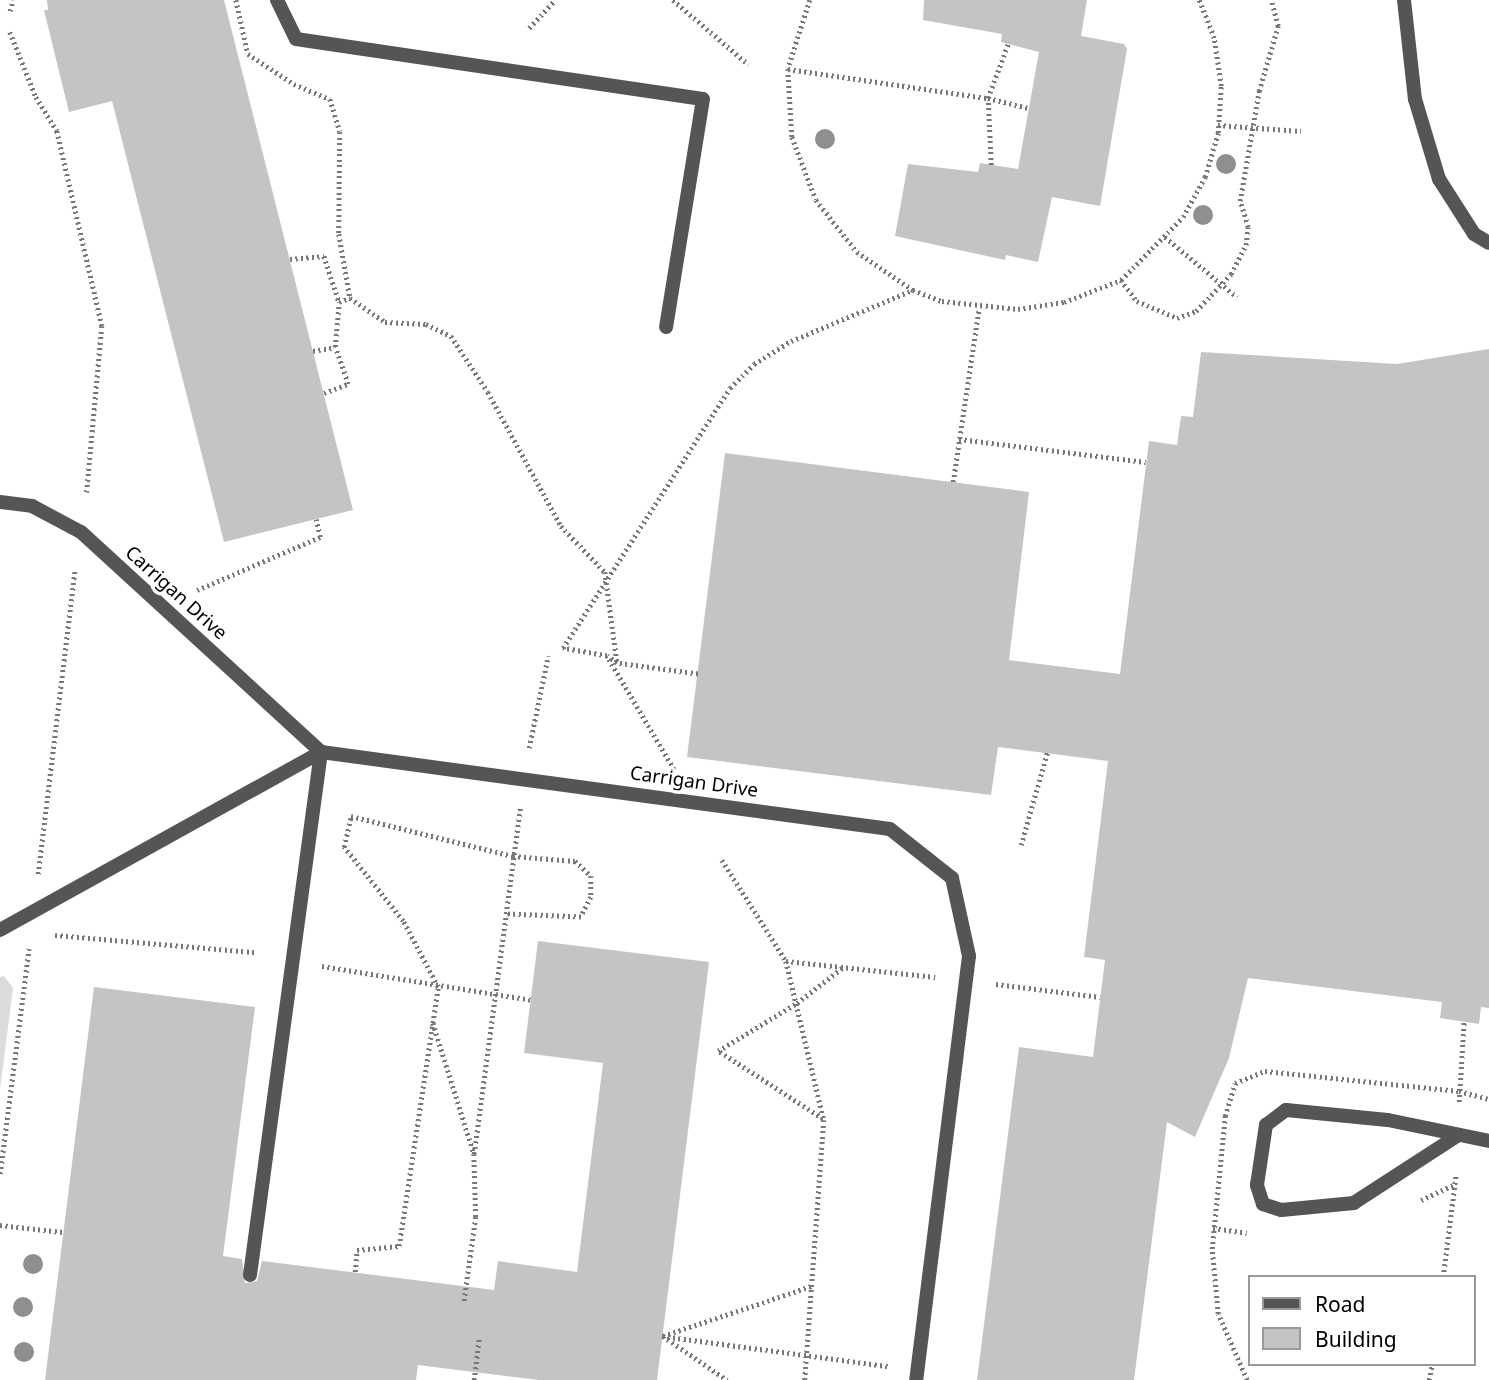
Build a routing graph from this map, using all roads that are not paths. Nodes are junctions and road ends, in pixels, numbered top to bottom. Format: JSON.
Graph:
{"nodes":[{"id":1,"x":277,"y":0,"type":"edge"},
{"id":2,"x":1404,"y":0,"type":"edge"},
{"id":3,"x":1489,"y":243,"type":"edge"},
{"id":4,"x":666,"y":327,"type":"dead end"},
{"id":5,"x":0,"y":502,"type":"edge"},
{"id":6,"x":321,"y":752,"type":"junction"},
{"id":7,"x":0,"y":930,"type":"edge"},
{"id":8,"x":1457,"y":1136,"type":"junction"},
{"id":9,"x":1489,"y":1140,"type":"edge"},
{"id":10,"x":250,"y":1275,"type":"dead end"},
{"id":11,"x":916,"y":1375,"type":"edge"}],
"edges":[{"from":1,"to":4,"type":"street"},
{"from":2,"to":3,"type":"street"},
{"from":5,"to":6,"type":"street","name":"Carrigan Drive"},
{"from":6,"to":7,"type":"street"},
{"from":6,"to":10,"type":"street"},
{"from":6,"to":11,"type":"street","name":"Carrigan Drive"},
{"from":8,"to":8,"type":"street"},
{"from":8,"to":9,"type":"street"}]}
